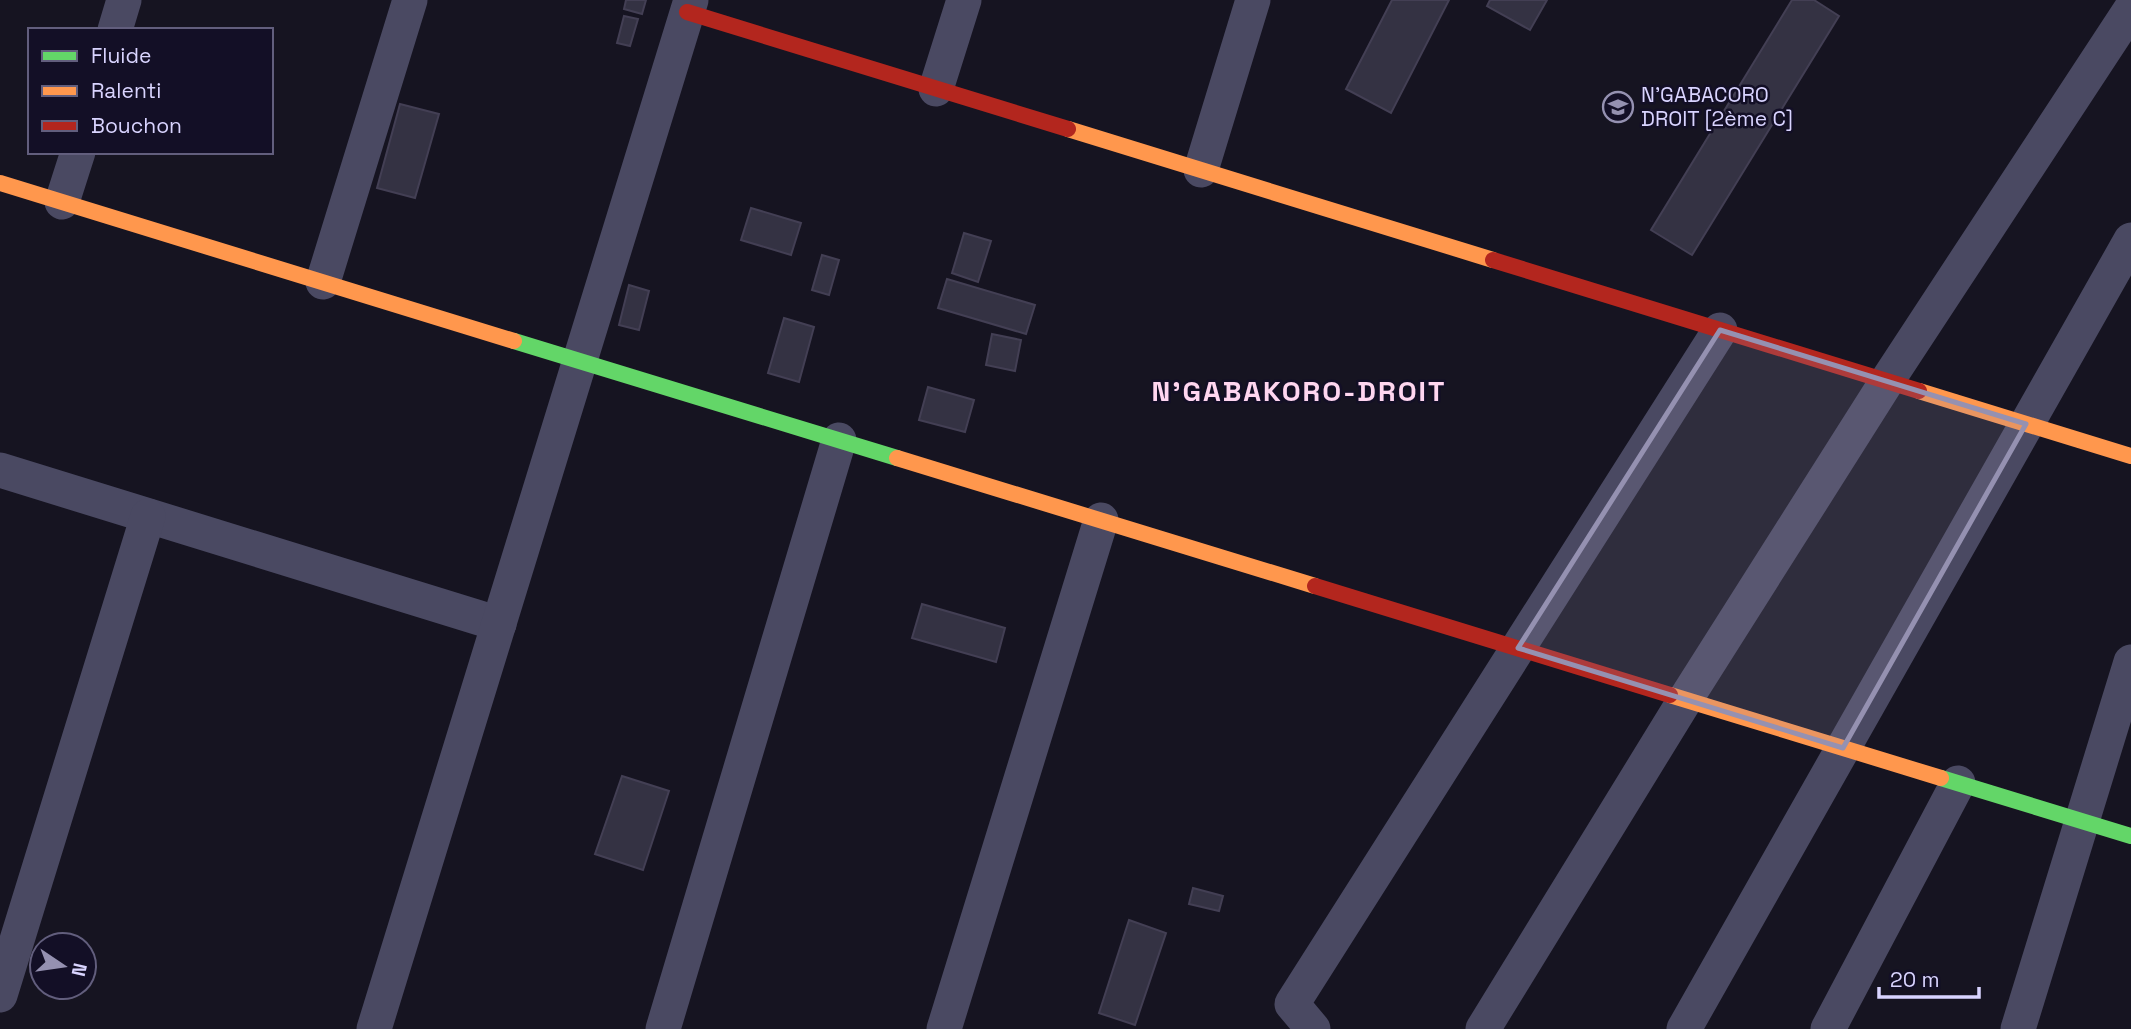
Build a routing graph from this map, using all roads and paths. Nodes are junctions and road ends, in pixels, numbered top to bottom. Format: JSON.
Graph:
{"nodes":[{"id":1,"x":124,"y":0,"type":"edge"},
{"id":2,"x":410,"y":0,"type":"edge"},
{"id":3,"x":964,"y":0,"type":"edge"},
{"id":4,"x":1253,"y":0,"type":"edge"},
{"id":5,"x":689,"y":6,"type":"edge"},
{"id":6,"x":2131,"y":9,"type":"edge"},
{"id":7,"x":116,"y":28,"type":"edge"},
{"id":8,"x":936,"y":89,"type":"junction"},
{"id":9,"x":77,"y":154,"type":"edge"},
{"id":10,"x":1201,"y":170,"type":"junction"},
{"id":11,"x":0,"y":183,"type":"edge"},
{"id":12,"x":62,"y":202,"type":"junction"},
{"id":13,"x":2131,"y":240,"type":"edge"},
{"id":14,"x":323,"y":282,"type":"junction"},
{"id":15,"x":1720,"y":330,"type":"junction"},
{"id":16,"x":580,"y":361,"type":"junction"},
{"id":17,"x":1886,"y":381,"type":"junction"},
{"id":18,"x":2026,"y":424,"type":"junction"},
{"id":19,"x":839,"y":440,"type":"junction"},
{"id":20,"x":2131,"y":455,"type":"edge"},
{"id":21,"x":0,"y":470,"type":"edge"},
{"id":22,"x":148,"y":516,"type":"junction"},
{"id":23,"x":1101,"y":520,"type":"junction"},
{"id":24,"x":499,"y":624,"type":"junction"},
{"id":25,"x":1518,"y":648,"type":"junction"},
{"id":26,"x":2131,"y":662,"type":"edge"},
{"id":27,"x":1685,"y":700,"type":"junction"},
{"id":28,"x":1843,"y":748,"type":"junction"},
{"id":29,"x":1958,"y":783,"type":"junction"},
{"id":30,"x":2082,"y":821,"type":"junction"},
{"id":31,"x":2131,"y":836,"type":"edge"},
{"id":32,"x":0,"y":995,"type":"edge"},
{"id":33,"x":374,"y":1029,"type":"edge"},
{"id":34,"x":663,"y":1029,"type":"edge"},
{"id":35,"x":944,"y":1029,"type":"edge"},
{"id":36,"x":1313,"y":1029,"type":"edge"},
{"id":37,"x":1483,"y":1029,"type":"edge"},
{"id":38,"x":1684,"y":1029,"type":"edge"},
{"id":39,"x":1828,"y":1029,"type":"edge"},
{"id":40,"x":2018,"y":1029,"type":"edge"}],
"edges":[{"from":1,"to":7,"type":"street"},
{"from":2,"to":14,"type":"street"},
{"from":3,"to":8,"type":"street"},
{"from":4,"to":10,"type":"street"},
{"from":5,"to":8,"type":"street"},
{"from":5,"to":16,"type":"street"},
{"from":6,"to":17,"type":"street"},
{"from":8,"to":10,"type":"street"},
{"from":9,"to":12,"type":"street"},
{"from":10,"to":15,"type":"street"},
{"from":11,"to":12,"type":"street"},
{"from":12,"to":14,"type":"street"},
{"from":13,"to":18,"type":"street"},
{"from":14,"to":16,"type":"street"},
{"from":15,"to":17,"type":"street"},
{"from":15,"to":25,"type":"street"},
{"from":16,"to":19,"type":"street"},
{"from":16,"to":24,"type":"street"},
{"from":17,"to":18,"type":"street"},
{"from":17,"to":27,"type":"street"},
{"from":18,"to":20,"type":"street"},
{"from":18,"to":28,"type":"street"},
{"from":19,"to":23,"type":"street"},
{"from":19,"to":34,"type":"street"},
{"from":21,"to":22,"type":"street"},
{"from":22,"to":24,"type":"street"},
{"from":22,"to":32,"type":"street"},
{"from":23,"to":25,"type":"street"},
{"from":23,"to":35,"type":"street"},
{"from":24,"to":33,"type":"street"},
{"from":25,"to":27,"type":"street"},
{"from":25,"to":36,"type":"street"},
{"from":26,"to":30,"type":"street"},
{"from":27,"to":28,"type":"street"},
{"from":27,"to":37,"type":"street"},
{"from":28,"to":29,"type":"street"},
{"from":28,"to":38,"type":"street"},
{"from":29,"to":30,"type":"street"},
{"from":29,"to":39,"type":"street"},
{"from":30,"to":31,"type":"street"},
{"from":30,"to":40,"type":"street"}]}
